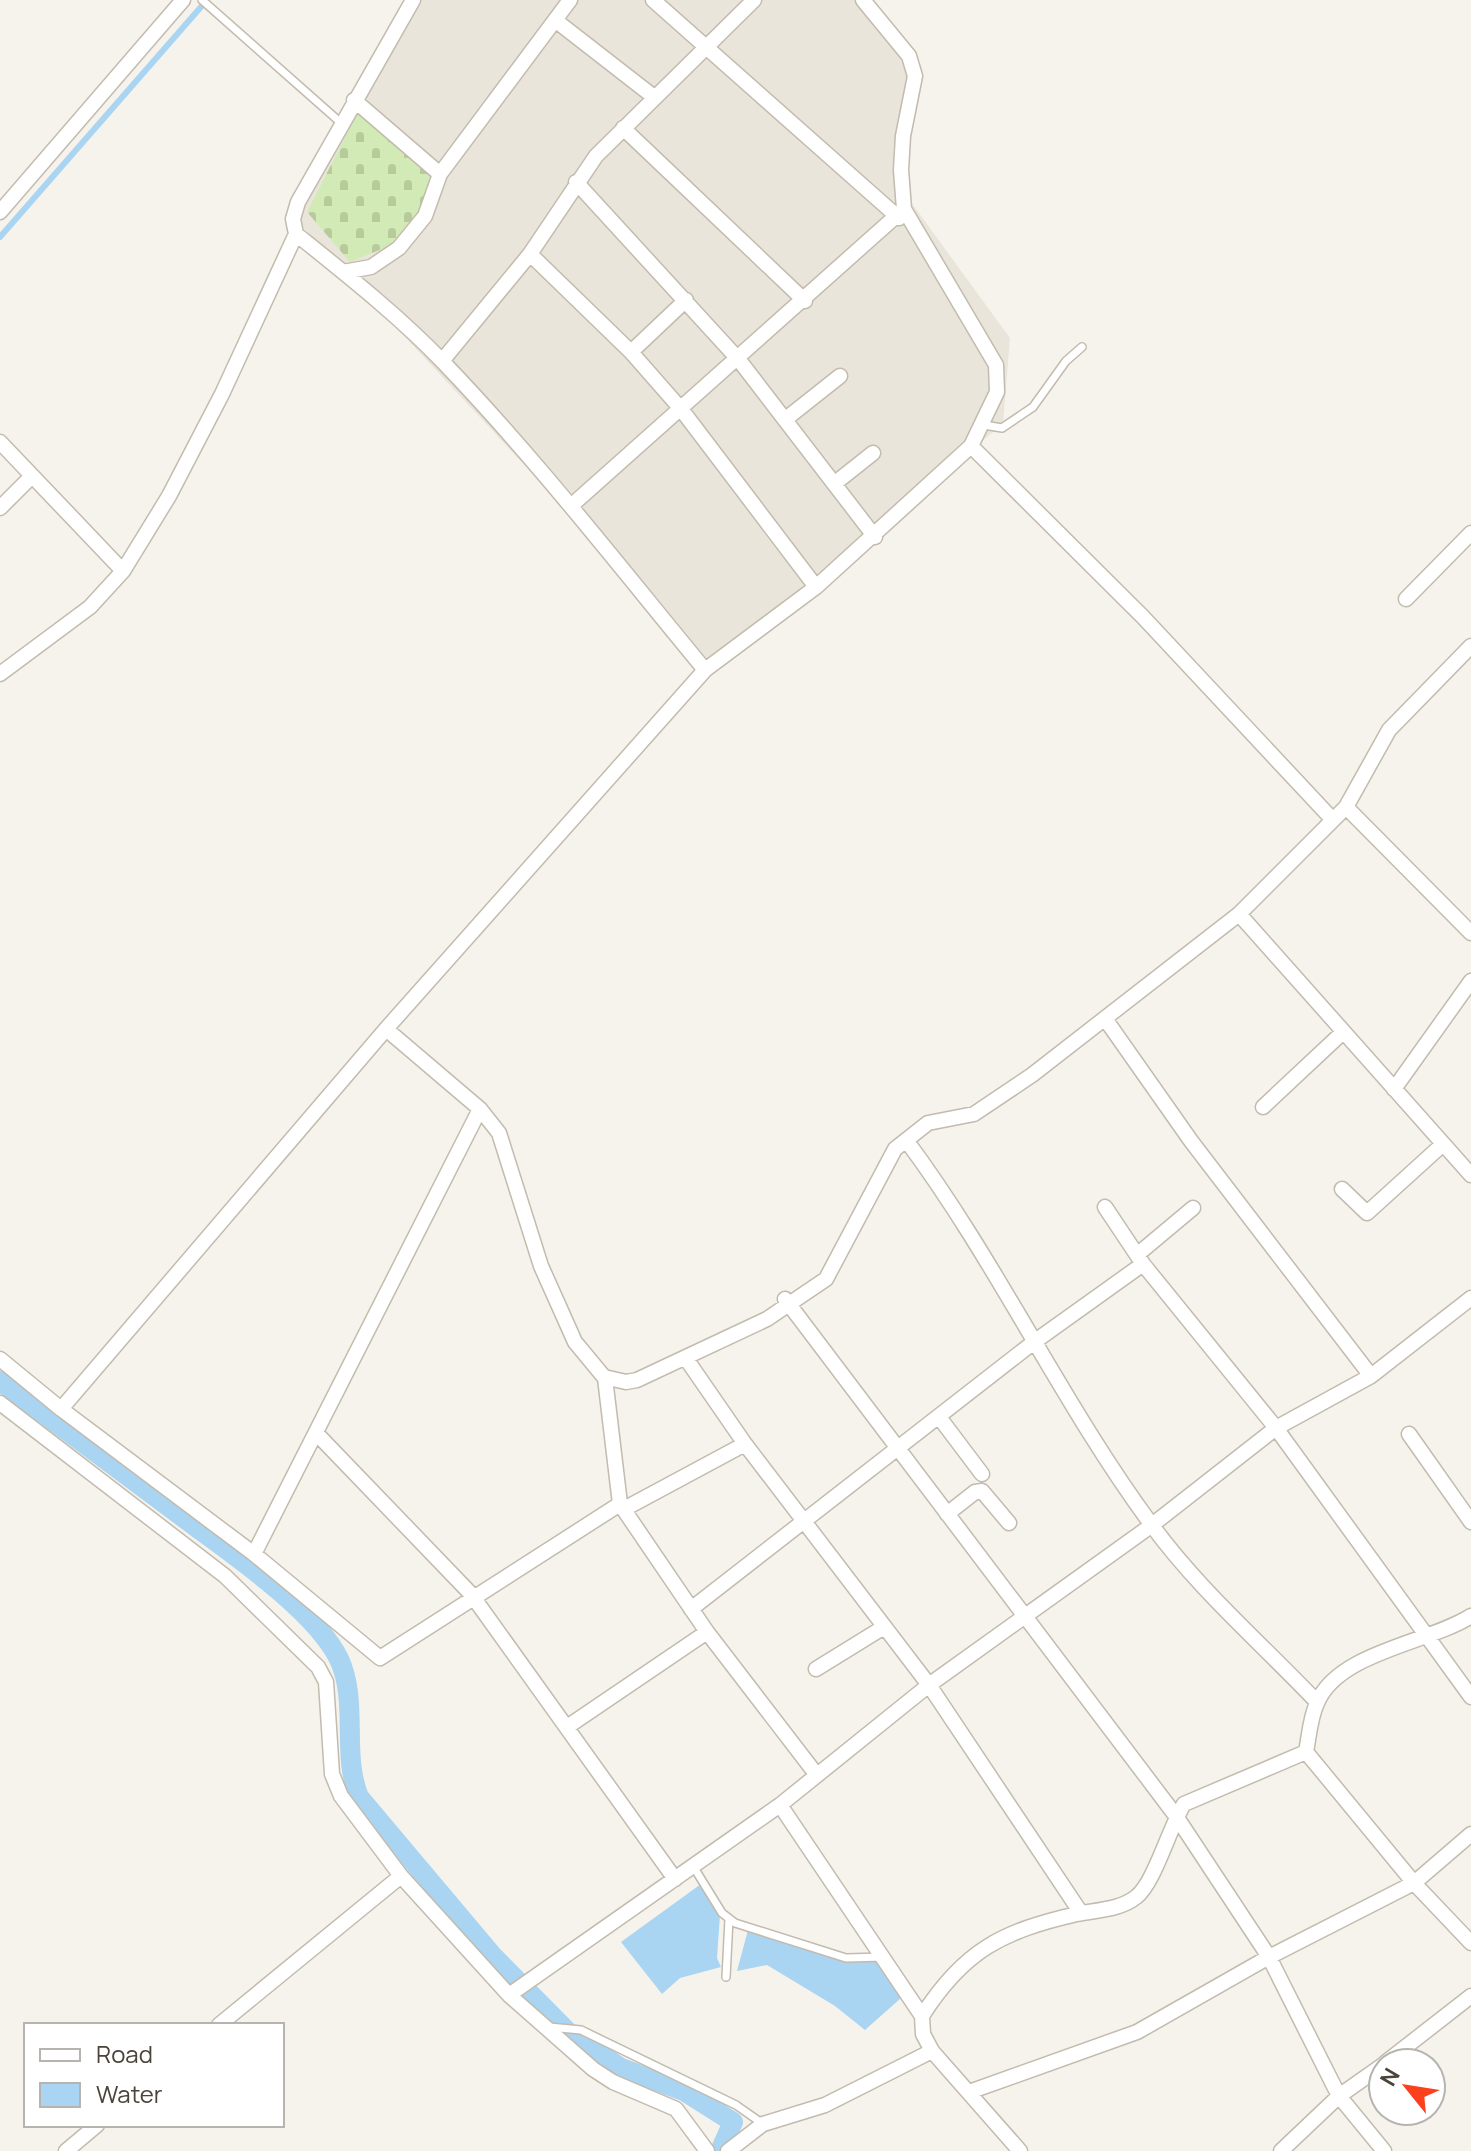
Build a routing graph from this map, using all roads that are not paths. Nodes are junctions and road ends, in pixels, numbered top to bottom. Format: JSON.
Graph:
{"nodes":[{"id":1,"x":183,"y":0,"type":"edge"},
{"id":2,"x":202,"y":0,"type":"edge"},
{"id":3,"x":413,"y":0,"type":"edge"},
{"id":4,"x":570,"y":0,"type":"edge"},
{"id":5,"x":653,"y":0,"type":"edge"},
{"id":6,"x":754,"y":0,"type":"edge"},
{"id":7,"x":863,"y":0,"type":"edge"},
{"id":8,"x":555,"y":20,"type":"junction"},
{"id":9,"x":706,"y":45,"type":"junction"},
{"id":10,"x":654,"y":97,"type":"junction"},
{"id":11,"x":354,"y":100,"type":"junction"},
{"id":12,"x":340,"y":122,"type":"junction"},
{"id":13,"x":623,"y":128,"type":"junction"},
{"id":14,"x":440,"y":174,"type":"junction"},
{"id":15,"x":576,"y":182,"type":"junction"},
{"id":16,"x":0,"y":212,"type":"edge"},
{"id":17,"x":902,"y":213,"type":"junction"},
{"id":18,"x":296,"y":234,"type":"junction"},
{"id":19,"x":530,"y":254,"type":"junction"},
{"id":20,"x":343,"y":272,"type":"junction"},
{"id":21,"x":686,"y":300,"type":"junction"},
{"id":22,"x":805,"y":301,"type":"junction"},
{"id":23,"x":1082,"y":347,"type":"dead end"},
{"id":24,"x":631,"y":352,"type":"junction"},
{"id":25,"x":739,"y":360,"type":"junction"},
{"id":26,"x":442,"y":361,"type":"junction"},
{"id":27,"x":840,"y":376,"type":"dead end"},
{"id":28,"x":681,"y":409,"type":"junction"},
{"id":29,"x":787,"y":418,"type":"junction"},
{"id":30,"x":984,"y":425,"type":"junction"},
{"id":31,"x":0,"y":442,"type":"edge"},
{"id":32,"x":971,"y":446,"type":"junction"},
{"id":33,"x":873,"y":453,"type":"dead end"},
{"id":34,"x":32,"y":476,"type":"junction"},
{"id":35,"x":834,"y":484,"type":"junction"},
{"id":36,"x":572,"y":505,"type":"junction"},
{"id":37,"x":0,"y":508,"type":"edge"},
{"id":38,"x":1471,"y":533,"type":"edge"},
{"id":39,"x":875,"y":537,"type":"junction"},
{"id":40,"x":123,"y":571,"type":"junction"},
{"id":41,"x":816,"y":587,"type":"junction"},
{"id":42,"x":1406,"y":599,"type":"dead end"},
{"id":43,"x":1471,"y":646,"type":"edge"},
{"id":44,"x":705,"y":670,"type":"junction"},
{"id":45,"x":0,"y":674,"type":"edge"},
{"id":46,"x":1346,"y":807,"type":"junction"},
{"id":47,"x":1333,"y":820,"type":"junction"},
{"id":48,"x":1239,"y":914,"type":"junction"},
{"id":49,"x":1471,"y":933,"type":"edge"},
{"id":50,"x":1471,"y":981,"type":"edge"},
{"id":51,"x":1106,"y":1020,"type":"junction"},
{"id":52,"x":386,"y":1029,"type":"junction"},
{"id":53,"x":1342,"y":1033,"type":"junction"},
{"id":54,"x":1394,"y":1089,"type":"junction"},
{"id":55,"x":1263,"y":1107,"type":"dead end"},
{"id":56,"x":480,"y":1109,"type":"junction"},
{"id":57,"x":906,"y":1140,"type":"junction"},
{"id":58,"x":1442,"y":1145,"type":"junction"},
{"id":59,"x":1471,"y":1175,"type":"edge"},
{"id":60,"x":1342,"y":1189,"type":"dead end"},
{"id":61,"x":1105,"y":1207,"type":"dead end"},
{"id":62,"x":1193,"y":1208,"type":"dead end"},
{"id":63,"x":1141,"y":1259,"type":"junction"},
{"id":64,"x":787,"y":1302,"type":"junction"},
{"id":65,"x":1469,"y":1305,"type":"edge"},
{"id":66,"x":1034,"y":1342,"type":"junction"},
{"id":67,"x":0,"y":1360,"type":"edge"},
{"id":68,"x":687,"y":1360,"type":"junction"},
{"id":69,"x":1371,"y":1376,"type":"junction"},
{"id":70,"x":605,"y":1378,"type":"junction"},
{"id":71,"x":0,"y":1403,"type":"edge"},
{"id":72,"x":61,"y":1409,"type":"junction"},
{"id":73,"x":939,"y":1417,"type":"junction"},
{"id":74,"x":1276,"y":1428,"type":"junction"},
{"id":75,"x":317,"y":1434,"type":"junction"},
{"id":76,"x":1409,"y":1434,"type":"dead end"},
{"id":77,"x":745,"y":1444,"type":"junction"},
{"id":78,"x":895,"y":1449,"type":"junction"},
{"id":79,"x":982,"y":1474,"type":"dead end"},
{"id":80,"x":622,"y":1506,"type":"junction"},
{"id":81,"x":947,"y":1514,"type":"junction"},
{"id":82,"x":804,"y":1522,"type":"junction"},
{"id":83,"x":1471,"y":1522,"type":"edge"},
{"id":84,"x":1009,"y":1523,"type":"dead end"},
{"id":85,"x":1152,"y":1525,"type":"junction"},
{"id":86,"x":254,"y":1554,"type":"junction"},
{"id":87,"x":473,"y":1596,"type":"junction"},
{"id":88,"x":691,"y":1609,"type":"junction"},
{"id":89,"x":1026,"y":1614,"type":"junction"},
{"id":90,"x":1471,"y":1616,"type":"edge"},
{"id":91,"x":884,"y":1627,"type":"junction"},
{"id":92,"x":707,"y":1632,"type":"junction"},
{"id":93,"x":1426,"y":1634,"type":"junction"},
{"id":94,"x":816,"y":1669,"type":"dead end"},
{"id":95,"x":929,"y":1685,"type":"junction"},
{"id":96,"x":1471,"y":1697,"type":"edge"},
{"id":97,"x":1317,"y":1702,"type":"junction"},
{"id":98,"x":567,"y":1727,"type":"junction"},
{"id":99,"x":1306,"y":1752,"type":"junction"},
{"id":100,"x":816,"y":1774,"type":"junction"},
{"id":101,"x":780,"y":1805,"type":"junction"},
{"id":102,"x":1176,"y":1816,"type":"junction"},
{"id":103,"x":1471,"y":1834,"type":"edge"},
{"id":104,"x":693,"y":1866,"type":"junction"},
{"id":105,"x":401,"y":1876,"type":"junction"},
{"id":106,"x":675,"y":1879,"type":"junction"},
{"id":107,"x":1414,"y":1883,"type":"junction"},
{"id":108,"x":1081,"y":1913,"type":"junction"},
{"id":109,"x":729,"y":1919,"type":"junction"},
{"id":110,"x":1471,"y":1943,"type":"edge"},
{"id":111,"x":884,"y":1957,"type":"junction"},
{"id":112,"x":1269,"y":1957,"type":"junction"},
{"id":113,"x":726,"y":1977,"type":"dead end"},
{"id":114,"x":509,"y":1995,"type":"junction"},
{"id":115,"x":1471,"y":1996,"type":"edge"},
{"id":116,"x":922,"y":2016,"type":"junction"},
{"id":117,"x":221,"y":2023,"type":"edge"},
{"id":118,"x":542,"y":2027,"type":"junction"},
{"id":119,"x":1406,"y":2047,"type":"edge"},
{"id":120,"x":932,"y":2051,"type":"junction"},
{"id":121,"x":1367,"y":2076,"type":"edge"},
{"id":122,"x":969,"y":2092,"type":"junction"},
{"id":123,"x":1339,"y":2096,"type":"junction"},
{"id":124,"x":763,"y":2124,"type":"junction"},
{"id":125,"x":95,"y":2127,"type":"edge"},
{"id":126,"x":66,"y":2151,"type":"edge"},
{"id":127,"x":707,"y":2151,"type":"edge"},
{"id":128,"x":728,"y":2151,"type":"edge"},
{"id":129,"x":1020,"y":2151,"type":"edge"},
{"id":130,"x":1281,"y":2151,"type":"edge"},
{"id":131,"x":1384,"y":2151,"type":"edge"}],
"edges":[{"from":1,"to":16,"type":"street"},
{"from":2,"to":12,"type":"lane"},
{"from":3,"to":11,"type":"street"},
{"from":4,"to":8,"type":"street"},
{"from":5,"to":9,"type":"street"},
{"from":6,"to":9,"type":"street"},
{"from":7,"to":17,"type":"street"},
{"from":8,"to":10,"type":"street"},
{"from":8,"to":14,"type":"street"},
{"from":9,"to":10,"type":"street"},
{"from":9,"to":17,"type":"street"},
{"from":10,"to":13,"type":"street"},
{"from":11,"to":12,"type":"street"},
{"from":11,"to":14,"type":"street"},
{"from":12,"to":18,"type":"street"},
{"from":13,"to":15,"type":"street"},
{"from":13,"to":22,"type":"street"},
{"from":14,"to":20,"type":"street"},
{"from":15,"to":19,"type":"street"},
{"from":15,"to":21,"type":"street"},
{"from":17,"to":22,"type":"street"},
{"from":17,"to":30,"type":"street"},
{"from":18,"to":20,"type":"street"},
{"from":18,"to":40,"type":"street"},
{"from":19,"to":24,"type":"street"},
{"from":19,"to":26,"type":"street"},
{"from":20,"to":26,"type":"street"},
{"from":21,"to":24,"type":"street"},
{"from":21,"to":25,"type":"street"},
{"from":22,"to":25,"type":"street"},
{"from":23,"to":30,"type":"lane"},
{"from":24,"to":28,"type":"street"},
{"from":25,"to":28,"type":"street"},
{"from":25,"to":29,"type":"street"},
{"from":26,"to":36,"type":"street"},
{"from":27,"to":29,"type":"street"},
{"from":28,"to":36,"type":"street"},
{"from":28,"to":41,"type":"street"},
{"from":29,"to":35,"type":"street"},
{"from":30,"to":32,"type":"street"},
{"from":31,"to":34,"type":"street"},
{"from":32,"to":39,"type":"street"},
{"from":32,"to":47,"type":"street"},
{"from":33,"to":35,"type":"street"},
{"from":34,"to":37,"type":"street"},
{"from":34,"to":40,"type":"street"},
{"from":35,"to":39,"type":"street"},
{"from":36,"to":44,"type":"street"},
{"from":38,"to":42,"type":"street"},
{"from":39,"to":41,"type":"street"},
{"from":40,"to":45,"type":"street"},
{"from":41,"to":44,"type":"street"},
{"from":43,"to":46,"type":"street"},
{"from":44,"to":52,"type":"street"},
{"from":46,"to":47,"type":"street"},
{"from":46,"to":49,"type":"street"},
{"from":47,"to":48,"type":"street"},
{"from":48,"to":51,"type":"street"},
{"from":48,"to":53,"type":"street"},
{"from":50,"to":54,"type":"street"},
{"from":51,"to":57,"type":"street"},
{"from":51,"to":69,"type":"street"},
{"from":52,"to":56,"type":"street"},
{"from":52,"to":72,"type":"street"},
{"from":53,"to":54,"type":"street"},
{"from":53,"to":55,"type":"street"},
{"from":54,"to":58,"type":"street"},
{"from":56,"to":70,"type":"street"},
{"from":56,"to":75,"type":"street"},
{"from":57,"to":64,"type":"street"},
{"from":57,"to":66,"type":"street"},
{"from":58,"to":59,"type":"street"},
{"from":58,"to":60,"type":"street"},
{"from":61,"to":63,"type":"street"},
{"from":62,"to":63,"type":"street"},
{"from":63,"to":66,"type":"street"},
{"from":63,"to":74,"type":"street"},
{"from":64,"to":68,"type":"street"},
{"from":64,"to":78,"type":"street"},
{"from":65,"to":69,"type":"street"},
{"from":66,"to":73,"type":"street"},
{"from":66,"to":85,"type":"street"},
{"from":67,"to":72,"type":"street"},
{"from":68,"to":70,"type":"street"},
{"from":68,"to":77,"type":"street"},
{"from":69,"to":74,"type":"street"},
{"from":70,"to":80,"type":"street"},
{"from":71,"to":105,"type":"street"},
{"from":72,"to":86,"type":"street"},
{"from":73,"to":78,"type":"street"},
{"from":73,"to":79,"type":"street"},
{"from":74,"to":85,"type":"street"},
{"from":74,"to":93,"type":"street"},
{"from":75,"to":86,"type":"street"},
{"from":75,"to":87,"type":"street"},
{"from":76,"to":83,"type":"street"},
{"from":77,"to":80,"type":"street"},
{"from":77,"to":82,"type":"street"},
{"from":78,"to":81,"type":"street"},
{"from":78,"to":82,"type":"street"},
{"from":80,"to":87,"type":"street"},
{"from":80,"to":88,"type":"street"},
{"from":81,"to":84,"type":"street"},
{"from":81,"to":89,"type":"street"},
{"from":82,"to":88,"type":"street"},
{"from":82,"to":91,"type":"street"},
{"from":85,"to":89,"type":"street"},
{"from":85,"to":97,"type":"street"},
{"from":86,"to":87,"type":"street"},
{"from":87,"to":98,"type":"street"},
{"from":88,"to":92,"type":"street"},
{"from":89,"to":95,"type":"street"},
{"from":89,"to":102,"type":"street"},
{"from":90,"to":93,"type":"street"},
{"from":91,"to":94,"type":"street"},
{"from":91,"to":95,"type":"street"},
{"from":92,"to":98,"type":"street"},
{"from":92,"to":100,"type":"street"},
{"from":93,"to":96,"type":"street"},
{"from":93,"to":97,"type":"street"},
{"from":95,"to":100,"type":"street"},
{"from":95,"to":108,"type":"street"},
{"from":97,"to":99,"type":"street"},
{"from":98,"to":106,"type":"street"},
{"from":99,"to":102,"type":"street"},
{"from":99,"to":107,"type":"street"},
{"from":100,"to":101,"type":"street"},
{"from":101,"to":104,"type":"street"},
{"from":101,"to":111,"type":"street"},
{"from":102,"to":108,"type":"street"},
{"from":102,"to":112,"type":"street"},
{"from":103,"to":107,"type":"street"},
{"from":104,"to":106,"type":"street"},
{"from":104,"to":109,"type":"lane"},
{"from":105,"to":114,"type":"street"},
{"from":105,"to":117,"type":"street"},
{"from":106,"to":114,"type":"street"},
{"from":107,"to":110,"type":"street"},
{"from":107,"to":112,"type":"street"},
{"from":108,"to":116,"type":"street"},
{"from":109,"to":111,"type":"lane"},
{"from":109,"to":113,"type":"lane"},
{"from":111,"to":116,"type":"street"},
{"from":112,"to":122,"type":"street"},
{"from":112,"to":123,"type":"street"},
{"from":114,"to":118,"type":"street"},
{"from":115,"to":119,"type":"street"},
{"from":116,"to":120,"type":"street"},
{"from":118,"to":124,"type":"lane"},
{"from":118,"to":127,"type":"street"},
{"from":120,"to":122,"type":"street"},
{"from":120,"to":124,"type":"street"},
{"from":121,"to":123,"type":"street"},
{"from":122,"to":129,"type":"street"},
{"from":123,"to":130,"type":"street"},
{"from":123,"to":131,"type":"street"},
{"from":124,"to":128,"type":"street"},
{"from":125,"to":126,"type":"street"}]}
